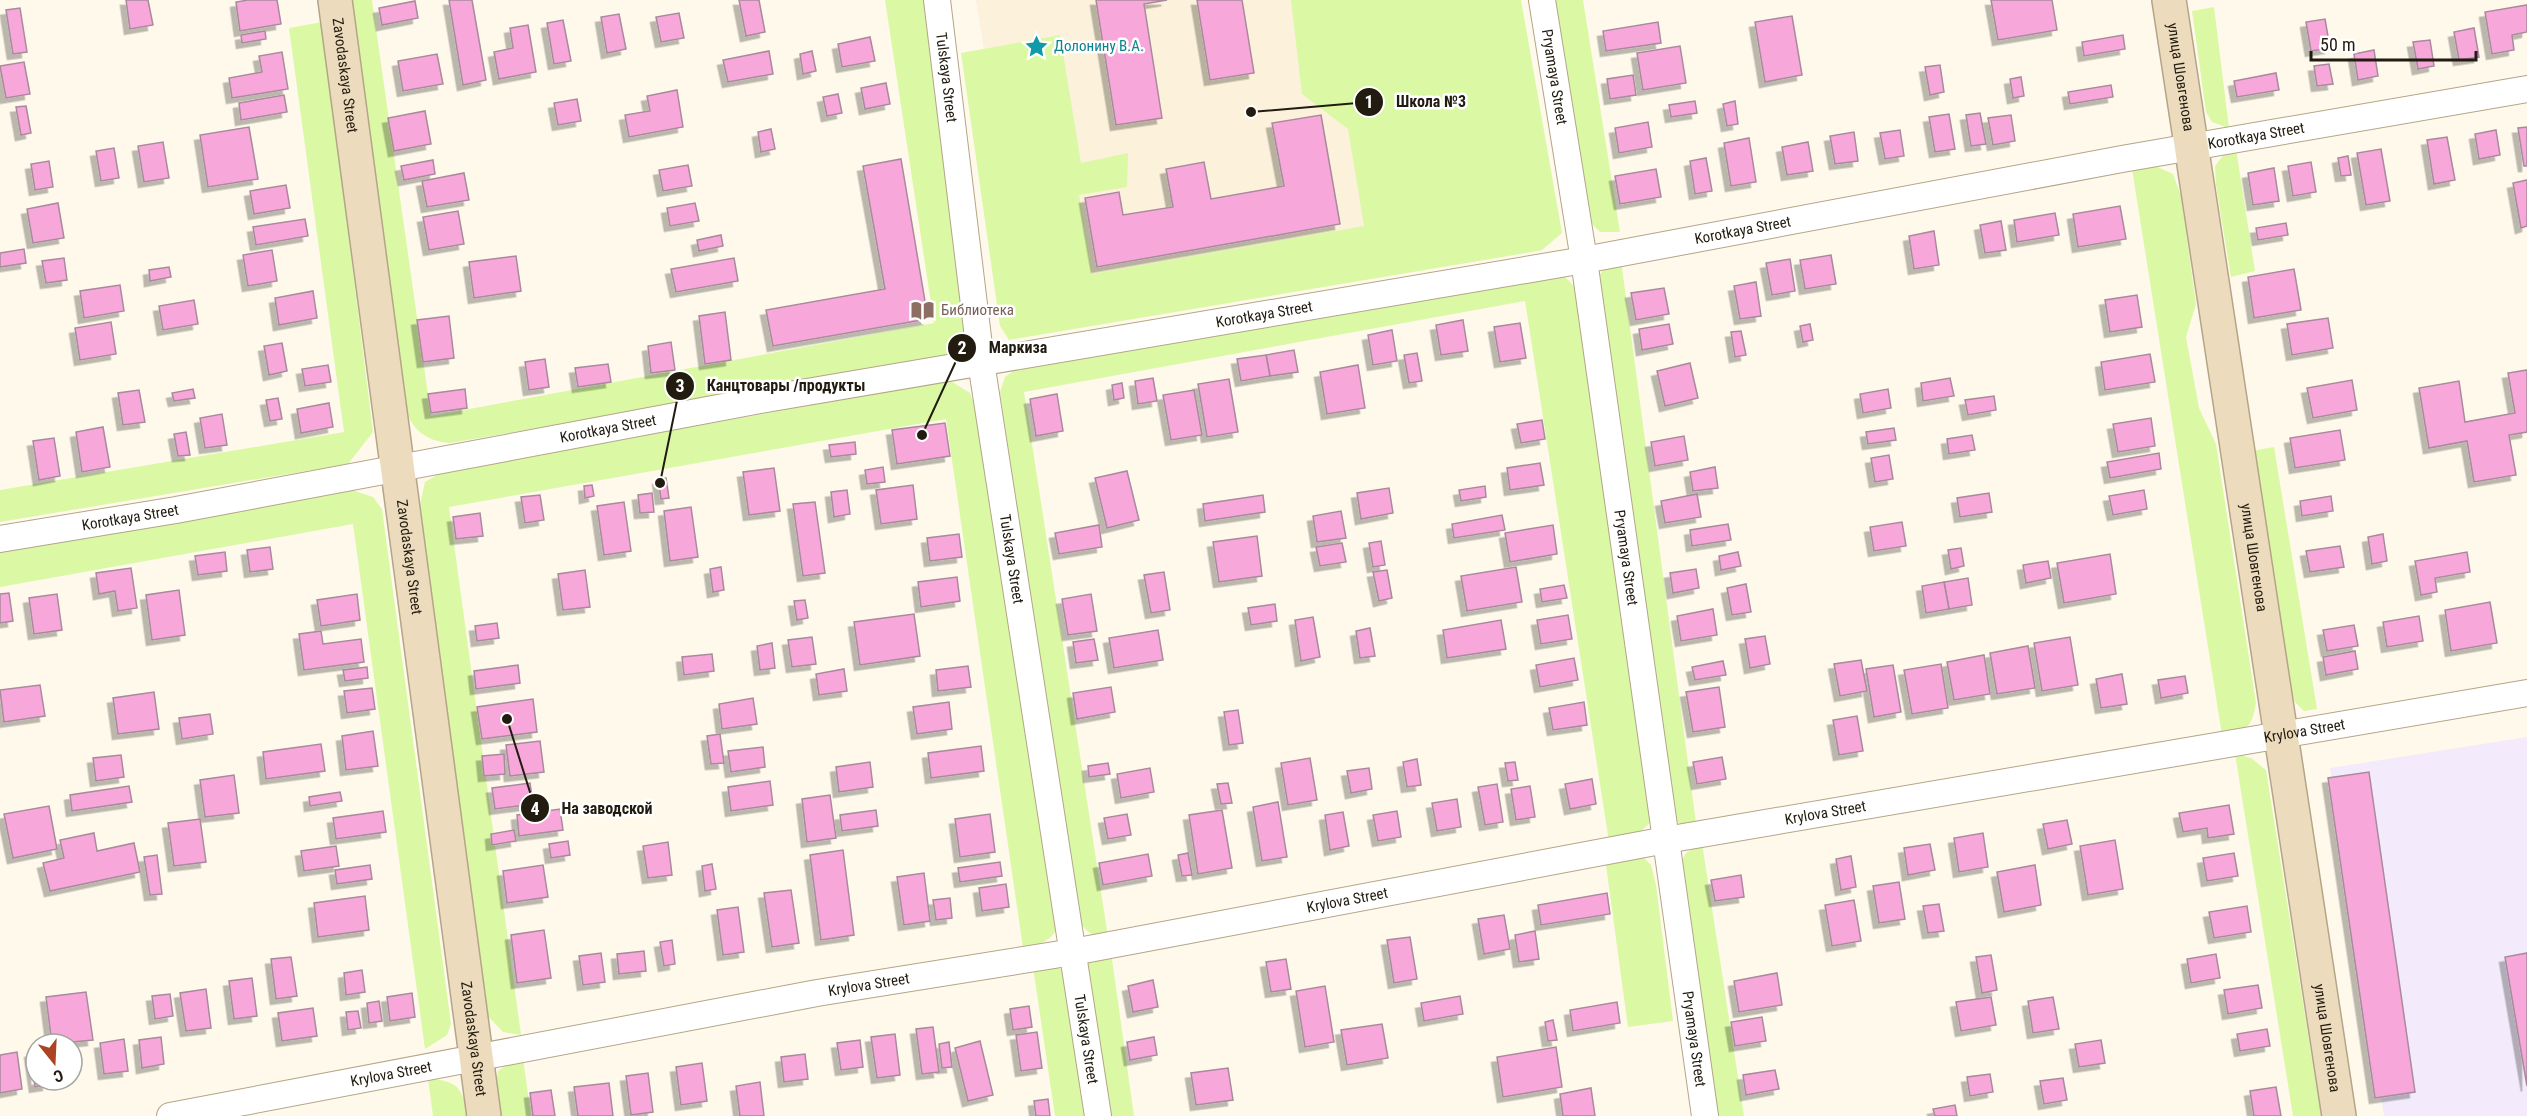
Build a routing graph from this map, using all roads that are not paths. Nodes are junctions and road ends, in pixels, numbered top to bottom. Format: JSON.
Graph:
{"nodes":[{"id":1,"x":335,"y":0,"type":"edge"},
{"id":2,"x":937,"y":0,"type":"edge"},
{"id":3,"x":1542,"y":0,"type":"edge"},
{"id":4,"x":2169,"y":0,"type":"edge"},
{"id":5,"x":2527,"y":89,"type":"edge"},
{"id":6,"x":2190,"y":147,"type":"junction"},
{"id":7,"x":1584,"y":260,"type":"junction"},
{"id":8,"x":981,"y":363,"type":"junction"},
{"id":9,"x":398,"y":468,"type":"junction"},
{"id":10,"x":0,"y":539,"type":"edge"},
{"id":11,"x":2527,"y":693,"type":"edge"},
{"id":12,"x":2280,"y":735,"type":"junction"},
{"id":13,"x":1666,"y":840,"type":"junction"},
{"id":14,"x":1073,"y":952,"type":"junction"},
{"id":15,"x":476,"y":1058,"type":"junction"},
{"id":16,"x":170,"y":1116,"type":"edge"},
{"id":17,"x":484,"y":1116,"type":"edge"},
{"id":18,"x":1098,"y":1116,"type":"edge"},
{"id":19,"x":1705,"y":1116,"type":"edge"},
{"id":20,"x":2339,"y":1116,"type":"edge"}],
"edges":[{"from":1,"to":9,"type":"main road","name":"Zavodaskaya Street"},
{"from":2,"to":8,"type":"street","name":"Tulskaya Street"},
{"from":3,"to":7,"type":"street","name":"Pryamaya Street"},
{"from":4,"to":6,"type":"main road","name":"улица Шовгенова"},
{"from":5,"to":6,"type":"street","name":"Korotkaya Street"},
{"from":6,"to":7,"type":"street","name":"Korotkaya Street"},
{"from":6,"to":12,"type":"main road","name":"улица Шовгенова"},
{"from":7,"to":8,"type":"street","name":"Korotkaya Street"},
{"from":7,"to":13,"type":"street","name":"Pryamaya Street"},
{"from":8,"to":9,"type":"street","name":"Korotkaya Street"},
{"from":8,"to":14,"type":"street","name":"Tulskaya Street"},
{"from":9,"to":10,"type":"street","name":"Korotkaya Street"},
{"from":9,"to":15,"type":"main road","name":"Zavodaskaya Street"},
{"from":11,"to":12,"type":"street","name":"Krylova Street"},
{"from":12,"to":13,"type":"street","name":"Krylova Street"},
{"from":12,"to":20,"type":"main road","name":"улица Шовгенова"},
{"from":13,"to":14,"type":"street","name":"Krylova Street"},
{"from":13,"to":19,"type":"street","name":"Pryamaya Street"},
{"from":14,"to":15,"type":"street","name":"Krylova Street"},
{"from":14,"to":18,"type":"street","name":"Tulskaya Street"},
{"from":15,"to":16,"type":"street","name":"Krylova Street"},
{"from":15,"to":17,"type":"main road","name":"Zavodaskaya Street"}]}
